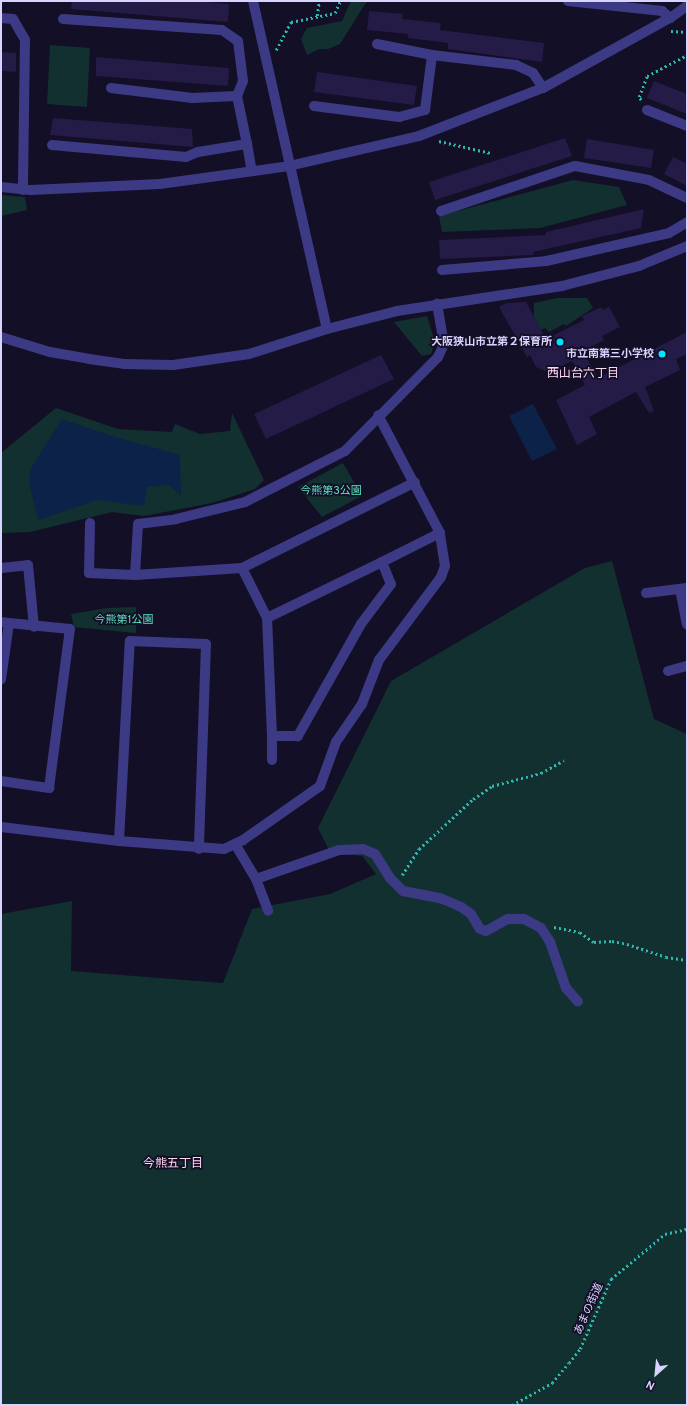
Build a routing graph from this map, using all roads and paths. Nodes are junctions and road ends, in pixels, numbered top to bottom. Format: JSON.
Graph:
{"nodes":[{"id":1,"x":253,"y":1,"type":"edge"},
{"id":2,"x":319,"y":1,"type":"edge"},
{"id":3,"x":340,"y":1,"type":"edge"},
{"id":4,"x":568,"y":1,"type":"edge"},
{"id":5,"x":687,"y":6,"type":"edge"},
{"id":6,"x":317,"y":16,"type":"junction"},
{"id":7,"x":1,"y":18,"type":"edge"},
{"id":8,"x":670,"y":18,"type":"junction"},
{"id":9,"x":63,"y":19,"type":"dead end"},
{"id":10,"x":377,"y":44,"type":"dead end"},
{"id":11,"x":274,"y":54,"type":"dead end"},
{"id":12,"x":432,"y":55,"type":"junction"},
{"id":13,"x":687,"y":55,"type":"edge"},
{"id":14,"x":111,"y":88,"type":"dead end"},
{"id":15,"x":543,"y":88,"type":"junction"},
{"id":16,"x":237,"y":96,"type":"junction"},
{"id":17,"x":314,"y":106,"type":"dead end"},
{"id":18,"x":646,"y":107,"type":"joint"},
{"id":19,"x":687,"y":126,"type":"edge"},
{"id":20,"x":419,"y":136,"type":"junction"},
{"id":21,"x":247,"y":144,"type":"junction"},
{"id":22,"x":52,"y":145,"type":"dead end"},
{"id":23,"x":491,"y":153,"type":"dead end"},
{"id":24,"x":290,"y":166,"type":"junction"},
{"id":25,"x":252,"y":171,"type":"junction"},
{"id":26,"x":1,"y":187,"type":"edge"},
{"id":27,"x":23,"y":190,"type":"junction"},
{"id":28,"x":687,"y":198,"type":"edge"},
{"id":29,"x":441,"y":210,"type":"dead end"},
{"id":30,"x":687,"y":222,"type":"edge"},
{"id":31,"x":687,"y":246,"type":"edge"},
{"id":32,"x":442,"y":270,"type":"dead end"},
{"id":33,"x":437,"y":304,"type":"junction"},
{"id":34,"x":328,"y":329,"type":"junction"},
{"id":35,"x":1,"y":337,"type":"edge"},
{"id":36,"x":378,"y":415,"type":"junction"},
{"id":37,"x":415,"y":482,"type":"junction"},
{"id":38,"x":90,"y":523,"type":"dead end"},
{"id":39,"x":440,"y":533,"type":"junction"},
{"id":40,"x":382,"y":562,"type":"junction"},
{"id":41,"x":1,"y":568,"type":"edge"},
{"id":42,"x":242,"y":568,"type":"junction"},
{"id":43,"x":134,"y":575,"type":"junction"},
{"id":44,"x":683,"y":589,"type":"edge"},
{"id":45,"x":646,"y":593,"type":"dead end"},
{"id":46,"x":267,"y":618,"type":"junction"},
{"id":47,"x":5,"y":623,"type":"edge"},
{"id":48,"x":687,"y":624,"type":"edge"},
{"id":49,"x":34,"y":627,"type":"junction"},
{"id":50,"x":687,"y":666,"type":"edge"},
{"id":51,"x":668,"y":671,"type":"dead end"},
{"id":52,"x":1,"y":679,"type":"edge"},
{"id":53,"x":272,"y":736,"type":"junction"},
{"id":54,"x":272,"y":760,"type":"dead end"},
{"id":55,"x":564,"y":760,"type":"dead end"},
{"id":56,"x":1,"y":781,"type":"edge"},
{"id":57,"x":1,"y":827,"type":"edge"},
{"id":58,"x":119,"y":841,"type":"junction"},
{"id":59,"x":235,"y":844,"type":"junction"},
{"id":60,"x":198,"y":849,"type":"junction"},
{"id":61,"x":256,"y":879,"type":"junction"},
{"id":62,"x":394,"y":882,"type":"junction"},
{"id":63,"x":268,"y":911,"type":"dead end"},
{"id":64,"x":541,"y":928,"type":"junction"},
{"id":65,"x":687,"y":960,"type":"edge"},
{"id":66,"x":578,"y":1002,"type":"dead end"},
{"id":67,"x":687,"y":1229,"type":"edge"},
{"id":68,"x":512,"y":1405,"type":"edge"}],
"edges":[{"from":1,"to":24,"type":"street"},
{"from":2,"to":6,"type":"path"},
{"from":3,"to":6,"type":"path"},
{"from":4,"to":8,"type":"street"},
{"from":5,"to":8,"type":"street"},
{"from":6,"to":11,"type":"path"},
{"from":7,"to":27,"type":"street"},
{"from":8,"to":15,"type":"street"},
{"from":9,"to":16,"type":"street"},
{"from":10,"to":12,"type":"street"},
{"from":12,"to":15,"type":"street"},
{"from":12,"to":17,"type":"street"},
{"from":13,"to":18,"type":"path"},
{"from":14,"to":16,"type":"street"},
{"from":15,"to":20,"type":"street"},
{"from":16,"to":21,"type":"street"},
{"from":18,"to":19,"type":"street"},
{"from":20,"to":23,"type":"path"},
{"from":20,"to":24,"type":"street"},
{"from":21,"to":22,"type":"street"},
{"from":21,"to":25,"type":"street"},
{"from":24,"to":25,"type":"street"},
{"from":24,"to":34,"type":"street"},
{"from":25,"to":27,"type":"street"},
{"from":26,"to":27,"type":"street"},
{"from":28,"to":29,"type":"street"},
{"from":30,"to":32,"type":"street"},
{"from":31,"to":33,"type":"street"},
{"from":33,"to":34,"type":"street"},
{"from":33,"to":36,"type":"street"},
{"from":34,"to":35,"type":"street"},
{"from":36,"to":37,"type":"street"},
{"from":36,"to":43,"type":"street"},
{"from":37,"to":39,"type":"street"},
{"from":37,"to":42,"type":"street"},
{"from":38,"to":43,"type":"street"},
{"from":39,"to":40,"type":"street"},
{"from":39,"to":59,"type":"street"},
{"from":40,"to":46,"type":"street"},
{"from":40,"to":53,"type":"street"},
{"from":41,"to":49,"type":"street"},
{"from":42,"to":43,"type":"street"},
{"from":42,"to":46,"type":"street"},
{"from":44,"to":45,"type":"street"},
{"from":44,"to":48,"type":"street"},
{"from":46,"to":53,"type":"street"},
{"from":47,"to":49,"type":"street"},
{"from":47,"to":52,"type":"street"},
{"from":49,"to":56,"type":"street"},
{"from":50,"to":51,"type":"street"},
{"from":53,"to":54,"type":"street"},
{"from":55,"to":62,"type":"path"},
{"from":57,"to":58,"type":"street"},
{"from":58,"to":60,"type":"street"},
{"from":58,"to":60,"type":"street"},
{"from":59,"to":60,"type":"street"},
{"from":59,"to":61,"type":"street"},
{"from":61,"to":62,"type":"street"},
{"from":61,"to":63,"type":"street"},
{"from":62,"to":64,"type":"street"},
{"from":64,"to":65,"type":"path"},
{"from":64,"to":66,"type":"street"},
{"from":67,"to":68,"type":"path","name":"あまの街道"}]}
